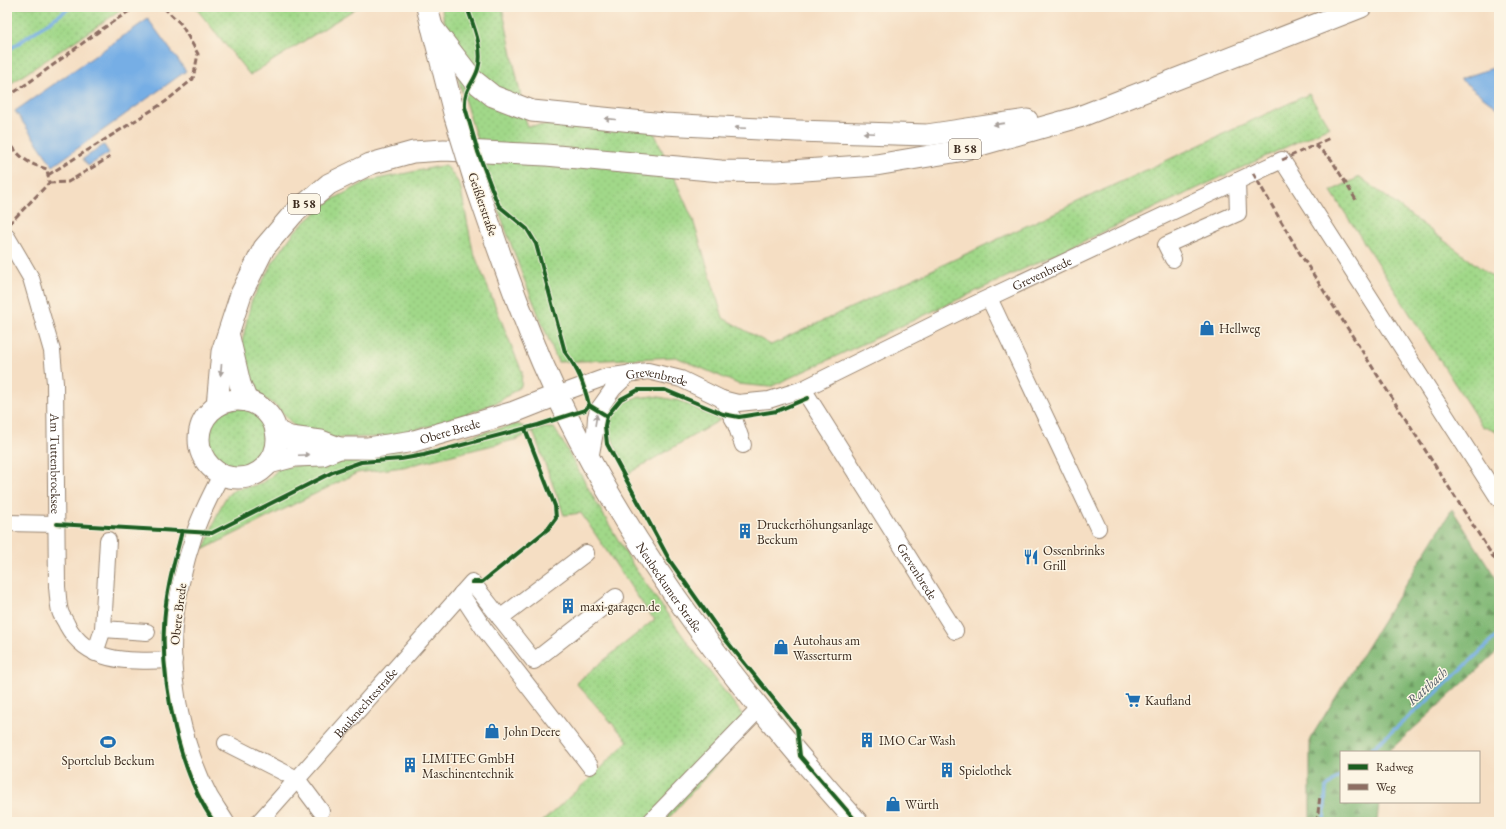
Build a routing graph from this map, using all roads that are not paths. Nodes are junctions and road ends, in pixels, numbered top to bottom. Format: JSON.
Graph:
{"nodes":[{"id":1,"x":428,"y":7,"type":"edge"},
{"id":2,"x":1362,"y":7,"type":"edge"},
{"id":3,"x":432,"y":27,"type":"junction"},
{"id":4,"x":1079,"y":117,"type":"junction"},
{"id":5,"x":1237,"y":181,"type":"junction"},
{"id":6,"x":7,"y":237,"type":"edge"},
{"id":7,"x":1173,"y":259,"type":"dead end"},
{"id":8,"x":989,"y":298,"type":"junction"},
{"id":9,"x":228,"y":335,"type":"junction"},
{"id":10,"x":630,"y":373,"type":"junction"},
{"id":11,"x":803,"y":389,"type":"junction"},
{"id":12,"x":557,"y":395,"type":"junction"},
{"id":13,"x":722,"y":399,"type":"junction"},
{"id":14,"x":247,"y":401,"type":"junction"},
{"id":15,"x":217,"y":406,"type":"junction"},
{"id":16,"x":276,"y":431,"type":"junction"},
{"id":17,"x":743,"y":445,"type":"dead end"},
{"id":18,"x":339,"y":448,"type":"junction"},
{"id":19,"x":590,"y":459,"type":"junction"},
{"id":20,"x":269,"y":463,"type":"junction"},
{"id":21,"x":221,"y":474,"type":"junction"},
{"id":22,"x":1499,"y":499,"type":"edge"},
{"id":23,"x":7,"y":523,"type":"edge"},
{"id":24,"x":57,"y":524,"type":"junction"},
{"id":25,"x":1098,"y":528,"type":"dead end"},
{"id":26,"x":108,"y":540,"type":"dead end"},
{"id":27,"x":586,"y":553,"type":"dead end"},
{"id":28,"x":461,"y":594,"type":"junction"},
{"id":29,"x":616,"y":597,"type":"dead end"},
{"id":30,"x":500,"y":618,"type":"junction"},
{"id":31,"x":103,"y":629,"type":"junction"},
{"id":32,"x":955,"y":631,"type":"dead end"},
{"id":33,"x":147,"y":632,"type":"dead end"},
{"id":34,"x":95,"y":653,"type":"junction"},
{"id":35,"x":174,"y":660,"type":"junction"},
{"id":36,"x":760,"y":708,"type":"junction"},
{"id":37,"x":226,"y":744,"type":"dead end"},
{"id":38,"x":590,"y":766,"type":"dead end"},
{"id":39,"x":297,"y":779,"type":"junction"},
{"id":40,"x":321,"y":811,"type":"dead end"},
{"id":41,"x":226,"y":822,"type":"edge"},
{"id":42,"x":259,"y":822,"type":"edge"},
{"id":43,"x":650,"y":822,"type":"edge"},
{"id":44,"x":857,"y":822,"type":"edge"}],
"edges":[{"from":1,"to":3,"type":"main road","name":"Geißlerstraße"},
{"from":2,"to":4,"type":"main road","number":"B 58"},
{"from":4,"to":3,"type":"main road","one_way":true},
{"from":3,"to":12,"type":"main road","name":"Geißlerstraße","bridge":true},
{"from":4,"to":9,"type":"main road","number":"B 58"},
{"from":5,"to":7,"type":"street"},
{"from":5,"to":8,"type":"street","name":"Grevenbrede"},
{"from":5,"to":22,"type":"street","name":"Grevenbrede"},
{"from":6,"to":24,"type":"street","name":"Am Tuttenbrocksee"},
{"from":8,"to":11,"type":"street","name":"Grevenbrede"},
{"from":8,"to":25,"type":"street"},
{"from":9,"to":14,"type":"main road"},
{"from":9,"to":15,"type":"main road","number":"B 58","one_way":true},
{"from":10,"to":12,"type":"street","name":"Grevenbrede"},
{"from":10,"to":13,"type":"street","name":"Grevenbrede"},
{"from":19,"to":10,"type":"street","one_way":true},
{"from":11,"to":13,"type":"street","name":"Grevenbrede"},
{"from":11,"to":32,"type":"street","name":"Grevenbrede"},
{"from":12,"to":18,"type":"main road","name":"Obere Brede"},
{"from":12,"to":19,"type":"main road","name":"Neubeckumer Straße"},
{"from":13,"to":17,"type":"street"},
{"from":14,"to":15,"type":"main road"},
{"from":14,"to":16,"type":"main road"},
{"from":15,"to":21,"type":"main road"},
{"from":16,"to":18,"type":"main road","name":"Obere Brede"},
{"from":16,"to":20,"type":"main road"},
{"from":20,"to":18,"type":"main road","name":"Obere Brede","one_way":true},
{"from":19,"to":36,"type":"main road","name":"Neubeckumer Straße"},
{"from":20,"to":21,"type":"main road"},
{"from":21,"to":35,"type":"street","name":"Obere Brede"},
{"from":23,"to":24,"type":"street"},
{"from":24,"to":34,"type":"street","name":"Am Tuttenbrocksee"},
{"from":26,"to":31,"type":"street"},
{"from":27,"to":30,"type":"street"},
{"from":28,"to":30,"type":"street","name":"Bauknechtestraße"},
{"from":28,"to":38,"type":"street"},
{"from":28,"to":39,"type":"street","name":"Bauknechtestraße"},
{"from":29,"to":30,"type":"street"},
{"from":31,"to":33,"type":"street"},
{"from":31,"to":34,"type":"street"},
{"from":34,"to":35,"type":"street","name":"Am Tuttenbrocksee"},
{"from":35,"to":41,"type":"street","name":"Obere Brede"},
{"from":36,"to":43,"type":"street"},
{"from":36,"to":44,"type":"main road","name":"Neubeckumer Straße"},
{"from":37,"to":39,"type":"street"},
{"from":39,"to":40,"type":"street"},
{"from":39,"to":42,"type":"street","name":"Bauknechtestraße"}]}
